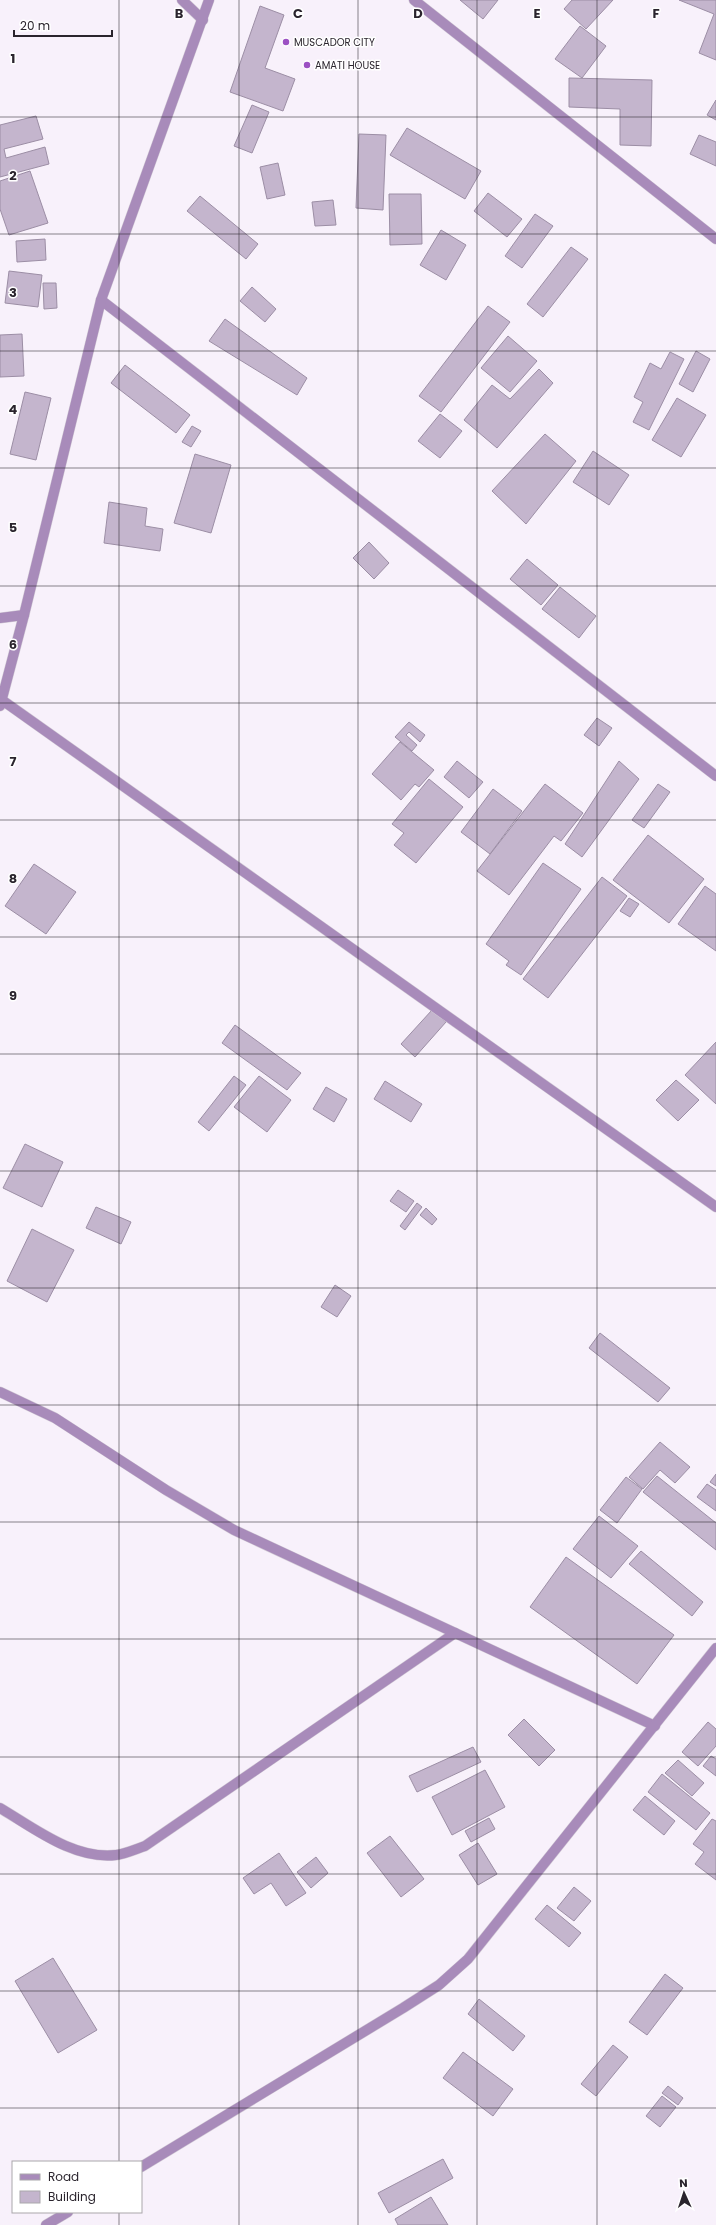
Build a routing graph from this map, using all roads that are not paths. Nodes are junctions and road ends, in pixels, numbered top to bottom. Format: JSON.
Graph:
{"nodes":[{"id":1,"x":182,"y":0,"type":"edge"},
{"id":2,"x":209,"y":0,"type":"edge"},
{"id":3,"x":414,"y":0,"type":"edge"},
{"id":4,"x":203,"y":20,"type":"junction"},
{"id":5,"x":716,"y":239,"type":"edge"},
{"id":6,"x":101,"y":300,"type":"junction"},
{"id":7,"x":24,"y":615,"type":"junction"},
{"id":8,"x":0,"y":618,"type":"edge"},
{"id":9,"x":1,"y":703,"type":"edge"},
{"id":10,"x":716,"y":776,"type":"edge"},
{"id":11,"x":716,"y":1207,"type":"edge"},
{"id":12,"x":0,"y":1392,"type":"edge"},
{"id":13,"x":455,"y":1634,"type":"junction"},
{"id":14,"x":716,"y":1648,"type":"edge"},
{"id":15,"x":655,"y":1726,"type":"junction"},
{"id":16,"x":0,"y":1808,"type":"edge"},
{"id":17,"x":142,"y":2166,"type":"edge"},
{"id":18,"x":66,"y":2213,"type":"edge"},
{"id":19,"x":46,"y":2225,"type":"edge"}],
"edges":[{"from":1,"to":4,"type":"street"},
{"from":2,"to":4,"type":"street"},
{"from":3,"to":5,"type":"street"},
{"from":4,"to":6,"type":"street"},
{"from":6,"to":7,"type":"street"},
{"from":6,"to":10,"type":"street"},
{"from":7,"to":8,"type":"street"},
{"from":7,"to":9,"type":"street"},
{"from":9,"to":11,"type":"street"},
{"from":12,"to":13,"type":"street"},
{"from":13,"to":15,"type":"street"},
{"from":13,"to":16,"type":"street"},
{"from":14,"to":15,"type":"street"},
{"from":15,"to":17,"type":"street"},
{"from":18,"to":19,"type":"street"}]}
